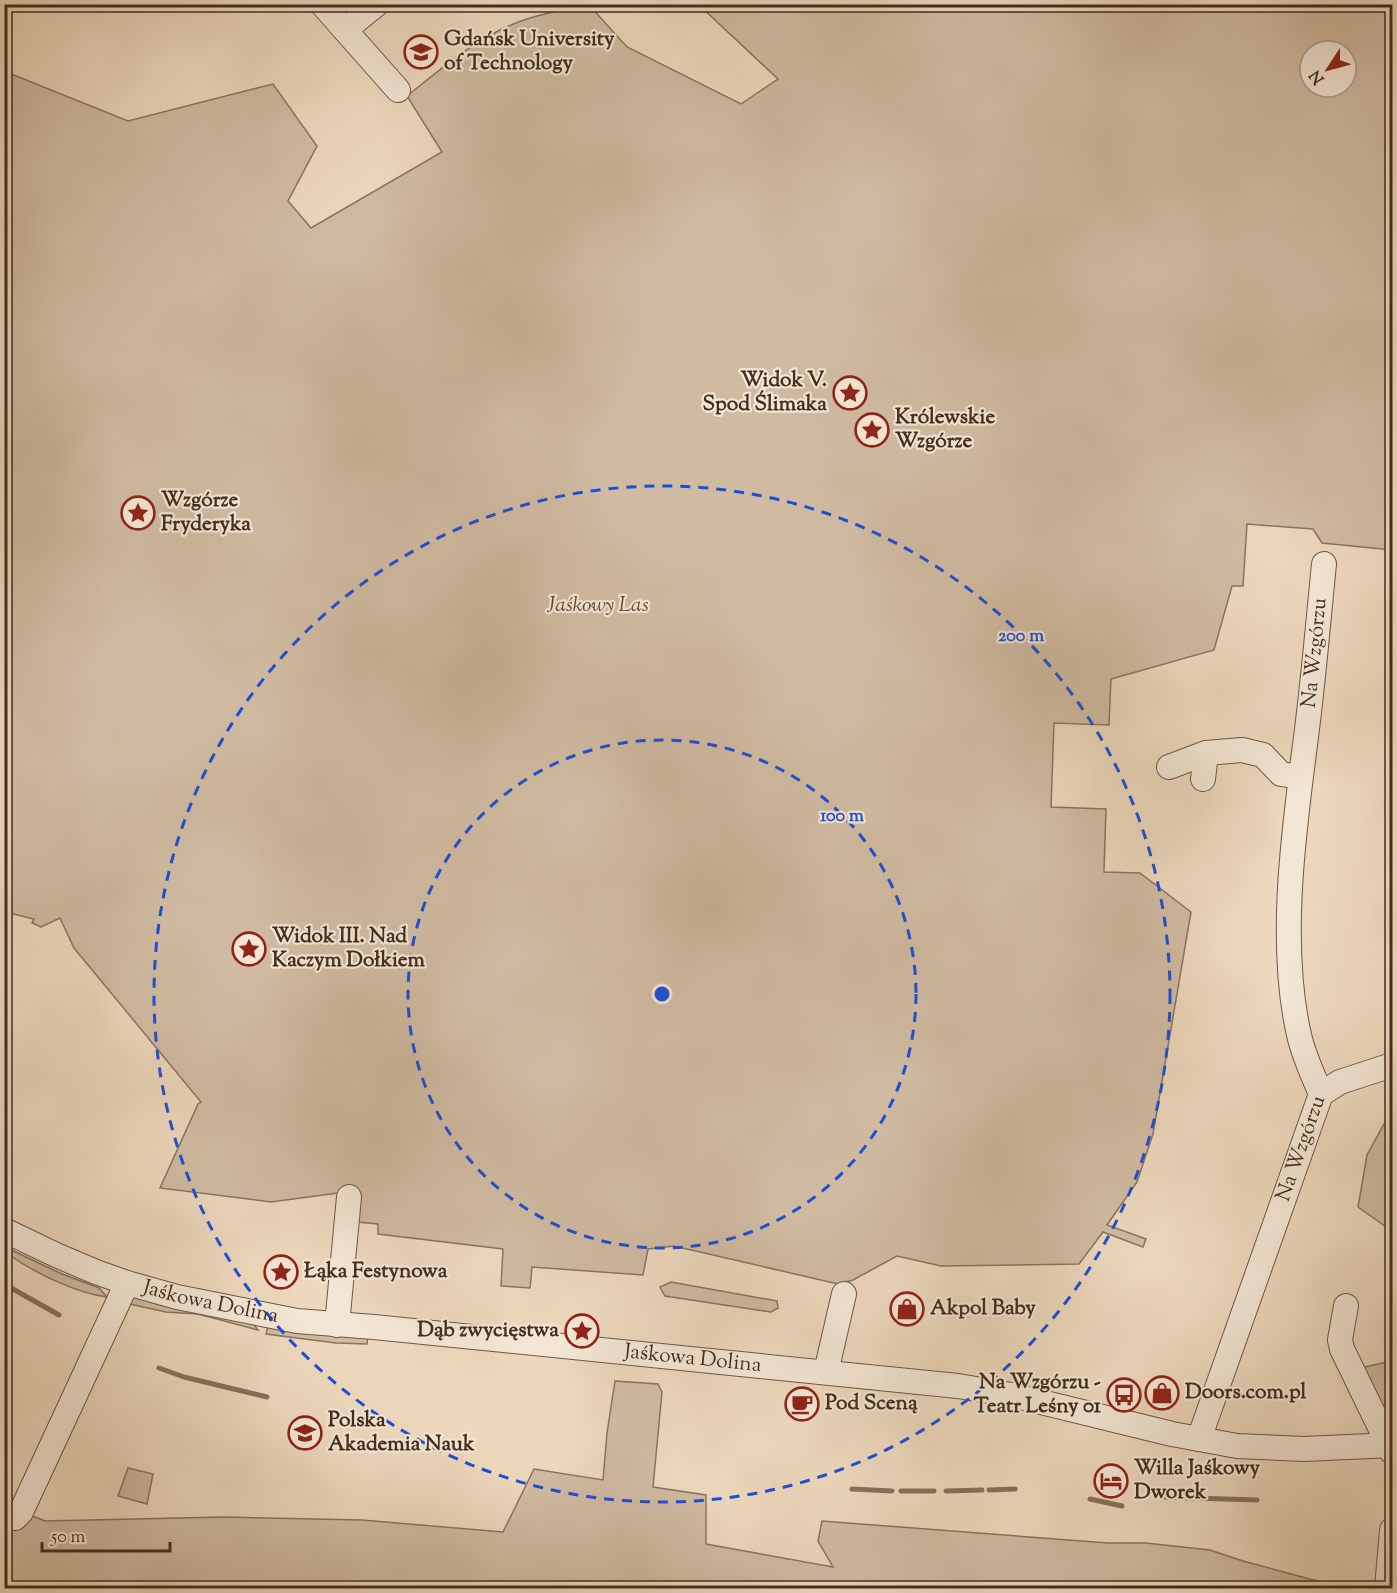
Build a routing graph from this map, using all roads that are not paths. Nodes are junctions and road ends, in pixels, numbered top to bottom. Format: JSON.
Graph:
{"nodes":[{"id":1,"x":322,"y":4,"type":"edge"},
{"id":2,"x":377,"y":4,"type":"edge"},
{"id":3,"x":345,"y":30,"type":"junction"},
{"id":4,"x":398,"y":90,"type":"dead end"},
{"id":5,"x":1324,"y":564,"type":"dead end"},
{"id":6,"x":1206,"y":753,"type":"junction"},
{"id":7,"x":1169,"y":767,"type":"dead end"},
{"id":8,"x":1300,"y":777,"type":"junction"},
{"id":9,"x":1203,"y":779,"type":"dead end"},
{"id":10,"x":1392,"y":1065,"type":"edge"},
{"id":11,"x":1321,"y":1094,"type":"junction"},
{"id":12,"x":349,"y":1197,"type":"dead end"},
{"id":13,"x":4,"y":1230,"type":"edge"},
{"id":14,"x":127,"y":1283,"type":"junction"},
{"id":15,"x":844,"y":1294,"type":"dead end"},
{"id":16,"x":1346,"y":1306,"type":"dead end"},
{"id":17,"x":337,"y":1325,"type":"junction"},
{"id":18,"x":826,"y":1372,"type":"junction"},
{"id":19,"x":1199,"y":1439,"type":"junction"},
{"id":20,"x":1391,"y":1448,"type":"edge"},
{"id":21,"x":4,"y":1517,"type":"edge"},
{"id":22,"x":1392,"y":1530,"type":"edge"},
{"id":23,"x":1387,"y":1588,"type":"edge"}],
"edges":[{"from":1,"to":3,"type":"street"},
{"from":2,"to":3,"type":"street"},
{"from":3,"to":4,"type":"street"},
{"from":5,"to":8,"type":"street","name":"Na Wzgórzu"},
{"from":6,"to":7,"type":"street"},
{"from":6,"to":8,"type":"street"},
{"from":6,"to":9,"type":"street"},
{"from":8,"to":11,"type":"street","name":"Na Wzgórzu"},
{"from":10,"to":11,"type":"street"},
{"from":11,"to":19,"type":"street","name":"Na Wzgórzu"},
{"from":12,"to":17,"type":"street"},
{"from":13,"to":14,"type":"street","name":"Jaśkowa Dolina"},
{"from":14,"to":17,"type":"street","name":"Jaśkowa Dolina"},
{"from":14,"to":21,"type":"street"},
{"from":15,"to":18,"type":"street"},
{"from":16,"to":20,"type":"street"},
{"from":17,"to":18,"type":"street","name":"Jaśkowa Dolina"},
{"from":18,"to":19,"type":"street","name":"Jaśkowa Dolina"},
{"from":19,"to":20,"type":"street","name":"Jaśkowa Dolina"},
{"from":22,"to":23,"type":"street"}]}
